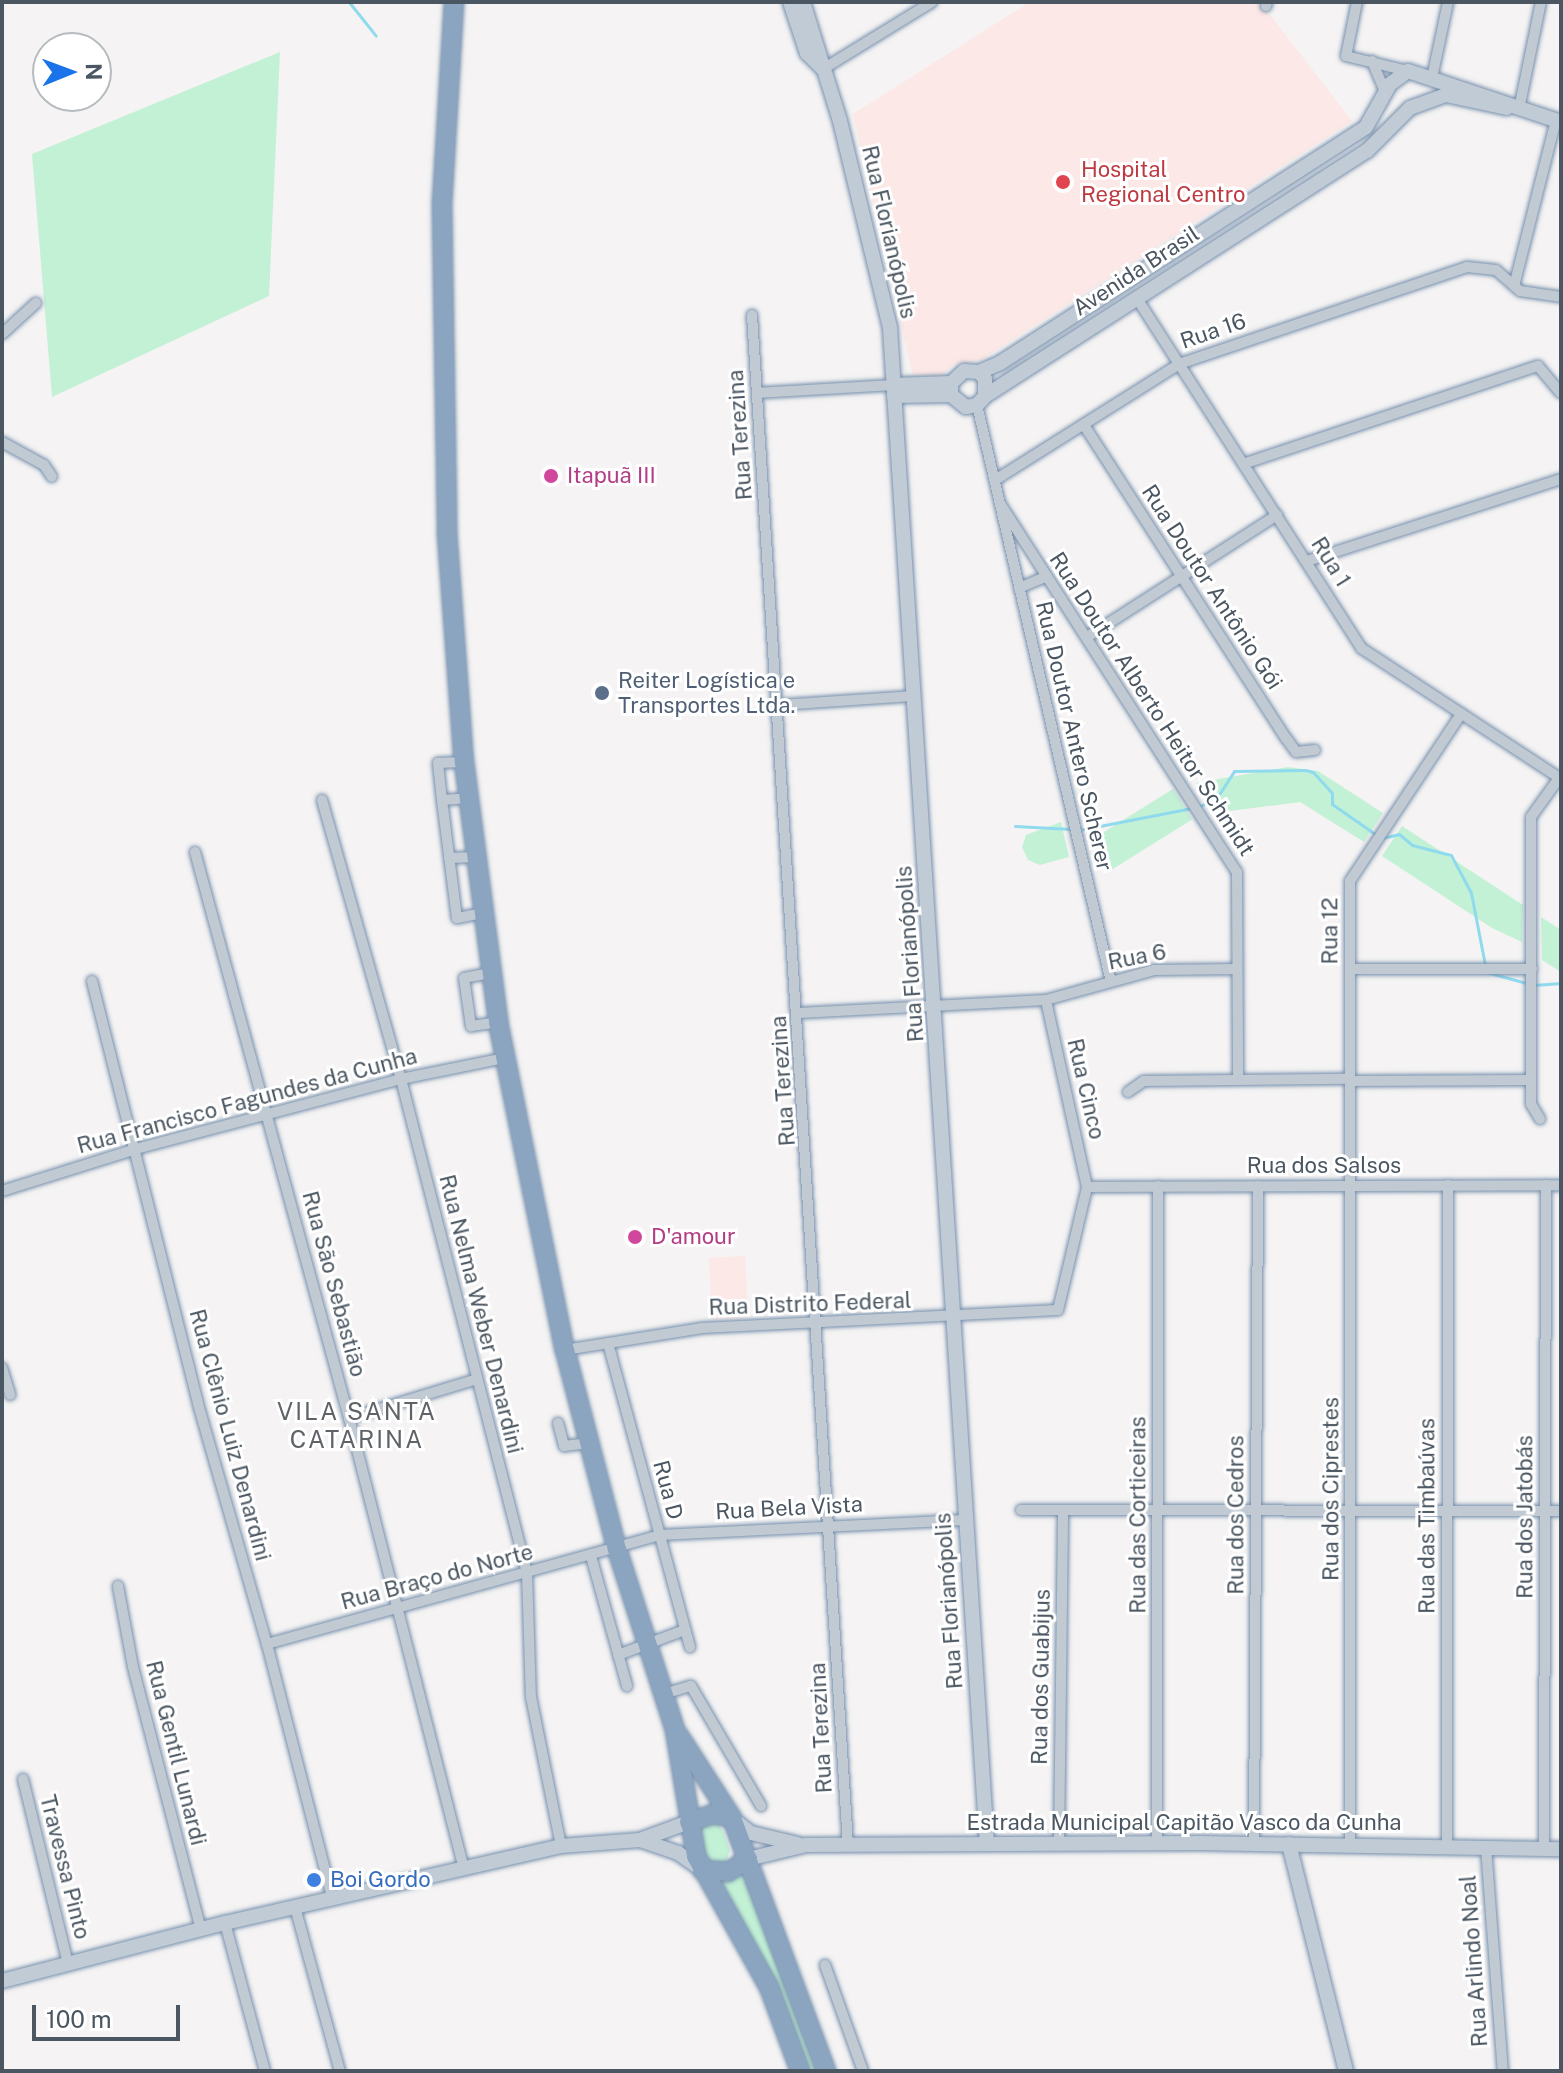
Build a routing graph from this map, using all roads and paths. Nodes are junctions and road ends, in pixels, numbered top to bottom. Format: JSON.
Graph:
{"nodes":[{"id":1,"x":454,"y":2,"type":"edge"},
{"id":2,"x":790,"y":2,"type":"edge"},
{"id":3,"x":803,"y":2,"type":"edge"},
{"id":4,"x":932,"y":2,"type":"edge"},
{"id":5,"x":1357,"y":2,"type":"edge"},
{"id":6,"x":1448,"y":2,"type":"edge"},
{"id":7,"x":1541,"y":2,"type":"edge"},
{"id":8,"x":1372,"y":61,"type":"junction"},
{"id":9,"x":823,"y":69,"type":"junction"},
{"id":10,"x":1408,"y":71,"type":"junction"},
{"id":11,"x":1432,"y":78,"type":"junction"},
{"id":12,"x":1385,"y":92,"type":"junction"},
{"id":13,"x":1416,"y":104,"type":"junction"},
{"id":14,"x":1519,"y":109,"type":"junction"},
{"id":15,"x":1558,"y":121,"type":"edge"},
{"id":16,"x":1178,"y":248,"type":"junction"},
{"id":17,"x":1189,"y":264,"type":"junction"},
{"id":18,"x":1514,"y":286,"type":"junction"},
{"id":19,"x":1136,"y":297,"type":"junction"},
{"id":20,"x":1561,"y":297,"type":"edge"},
{"id":21,"x":36,"y":303,"type":"dead end"},
{"id":22,"x":752,"y":315,"type":"dead end"},
{"id":23,"x":2,"y":334,"type":"edge"},
{"id":24,"x":1179,"y":364,"type":"junction"},
{"id":25,"x":979,"y":372,"type":"junction"},
{"id":26,"x":951,"y":389,"type":"junction"},
{"id":27,"x":894,"y":390,"type":"junction"},
{"id":28,"x":757,"y":393,"type":"junction"},
{"id":29,"x":1561,"y":393,"type":"edge"},
{"id":30,"x":981,"y":401,"type":"junction"},
{"id":31,"x":1084,"y":425,"type":"junction"},
{"id":32,"x":2,"y":442,"type":"edge"},
{"id":33,"x":1243,"y":464,"type":"junction"},
{"id":34,"x":52,"y":477,"type":"dead end"},
{"id":35,"x":1561,"y":479,"type":"edge"},
{"id":36,"x":995,"y":480,"type":"junction"},
{"id":37,"x":1001,"y":505,"type":"junction"},
{"id":38,"x":1277,"y":515,"type":"junction"},
{"id":39,"x":1307,"y":561,"type":"junction"},
{"id":40,"x":1047,"y":576,"type":"junction"},
{"id":41,"x":1181,"y":577,"type":"junction"},
{"id":42,"x":1019,"y":588,"type":"junction"},
{"id":43,"x":1087,"y":637,"type":"junction"},
{"id":44,"x":914,"y":696,"type":"junction"},
{"id":45,"x":781,"y":705,"type":"junction"},
{"id":46,"x":1461,"y":714,"type":"junction"},
{"id":47,"x":1315,"y":750,"type":"dead end"},
{"id":48,"x":464,"y":762,"type":"junction"},
{"id":49,"x":1560,"y":779,"type":"edge"},
{"id":50,"x":469,"y":798,"type":"junction"},
{"id":51,"x":322,"y":800,"type":"dead end"},
{"id":52,"x":442,"y":800,"type":"junction"},
{"id":53,"x":195,"y":852,"type":"dead end"},
{"id":54,"x":476,"y":857,"type":"junction"},
{"id":55,"x":449,"y":858,"type":"junction"},
{"id":56,"x":483,"y":913,"type":"junction"},
{"id":57,"x":1237,"y":969,"type":"junction"},
{"id":58,"x":1350,"y":969,"type":"junction"},
{"id":59,"x":1532,"y":969,"type":"junction"},
{"id":60,"x":490,"y":973,"type":"junction"},
{"id":61,"x":92,"y":981,"type":"dead end"},
{"id":62,"x":1111,"y":982,"type":"junction"},
{"id":63,"x":1046,"y":1000,"type":"junction"},
{"id":64,"x":935,"y":1006,"type":"junction"},
{"id":65,"x":799,"y":1013,"type":"junction"},
{"id":66,"x":498,"y":1022,"type":"junction"},
{"id":67,"x":504,"y":1058,"type":"junction"},
{"id":68,"x":1238,"y":1078,"type":"junction"},
{"id":69,"x":401,"y":1079,"type":"junction"},
{"id":70,"x":1350,"y":1080,"type":"junction"},
{"id":71,"x":1531,"y":1080,"type":"junction"},
{"id":72,"x":1128,"y":1092,"type":"dead end"},
{"id":73,"x":267,"y":1114,"type":"junction"},
{"id":74,"x":1540,"y":1119,"type":"dead end"},
{"id":75,"x":1350,"y":1134,"type":"joint"},
{"id":76,"x":136,"y":1149,"type":"junction"},
{"id":77,"x":1448,"y":1185,"type":"junction"},
{"id":78,"x":1546,"y":1185,"type":"junction"},
{"id":79,"x":1561,"y":1185,"type":"edge"},
{"id":80,"x":1158,"y":1186,"type":"junction"},
{"id":81,"x":1258,"y":1186,"type":"junction"},
{"id":82,"x":1351,"y":1186,"type":"junction"},
{"id":83,"x":1087,"y":1187,"type":"junction"},
{"id":84,"x":2,"y":1191,"type":"edge"},
{"id":85,"x":953,"y":1319,"type":"junction"},
{"id":86,"x":818,"y":1325,"type":"junction"},
{"id":87,"x":608,"y":1343,"type":"junction"},
{"id":88,"x":565,"y":1350,"type":"junction"},
{"id":89,"x":2,"y":1368,"type":"edge"},
{"id":90,"x":477,"y":1379,"type":"junction"},
{"id":91,"x":10,"y":1395,"type":"dead end"},
{"id":92,"x":349,"y":1418,"type":"junction"},
{"id":93,"x":558,"y":1423,"type":"dead end"},
{"id":94,"x":589,"y":1443,"type":"junction"},
{"id":95,"x":1021,"y":1510,"type":"dead end"},
{"id":96,"x":1063,"y":1510,"type":"junction"},
{"id":97,"x":1158,"y":1511,"type":"junction"},
{"id":98,"x":1256,"y":1511,"type":"junction"},
{"id":99,"x":1351,"y":1511,"type":"junction"},
{"id":100,"x":1447,"y":1511,"type":"junction"},
{"id":101,"x":1545,"y":1511,"type":"junction"},
{"id":102,"x":1561,"y":1511,"type":"edge"},
{"id":103,"x":965,"y":1520,"type":"junction"},
{"id":104,"x":830,"y":1526,"type":"junction"},
{"id":105,"x":660,"y":1535,"type":"junction"},
{"id":106,"x":617,"y":1549,"type":"junction"},
{"id":107,"x":591,"y":1556,"type":"junction"},
{"id":108,"x":527,"y":1573,"type":"junction"},
{"id":109,"x":118,"y":1586,"type":"dead end"},
{"id":110,"x":396,"y":1609,"type":"junction"},
{"id":111,"x":685,"y":1630,"type":"junction"},
{"id":112,"x":267,"y":1644,"type":"junction"},
{"id":113,"x":648,"y":1644,"type":"junction"},
{"id":114,"x":690,"y":1647,"type":"dead end"},
{"id":115,"x":618,"y":1655,"type":"junction"},
{"id":116,"x":627,"y":1686,"type":"dead end"},
{"id":117,"x":664,"y":1694,"type":"junction"},
{"id":118,"x":675,"y":1730,"type":"junction"},
{"id":119,"x":23,"y":1779,"type":"dead end"},
{"id":120,"x":761,"y":1806,"type":"dead end"},
{"id":121,"x":732,"y":1818,"type":"junction"},
{"id":122,"x":689,"y":1822,"type":"junction"},
{"id":123,"x":640,"y":1840,"type":"junction"},
{"id":124,"x":1254,"y":1843,"type":"junction"},
{"id":125,"x":987,"y":1844,"type":"junction"},
{"id":126,"x":1059,"y":1844,"type":"junction"},
{"id":127,"x":1157,"y":1844,"type":"junction"},
{"id":128,"x":1289,"y":1844,"type":"junction"},
{"id":129,"x":1350,"y":1844,"type":"junction"},
{"id":130,"x":806,"y":1845,"type":"junction"},
{"id":131,"x":848,"y":1845,"type":"junction"},
{"id":132,"x":561,"y":1846,"type":"junction"},
{"id":133,"x":1447,"y":1846,"type":"junction"},
{"id":134,"x":1486,"y":1847,"type":"junction"},
{"id":135,"x":1544,"y":1849,"type":"junction"},
{"id":136,"x":1561,"y":1849,"type":"edge"},
{"id":137,"x":748,"y":1859,"type":"junction"},
{"id":138,"x":464,"y":1868,"type":"junction"},
{"id":139,"x":702,"y":1870,"type":"junction"},
{"id":140,"x":332,"y":1898,"type":"junction"},
{"id":141,"x":295,"y":1907,"type":"junction"},
{"id":142,"x":225,"y":1923,"type":"junction"},
{"id":143,"x":201,"y":1929,"type":"junction"},
{"id":144,"x":68,"y":1964,"type":"junction"},
{"id":145,"x":825,"y":1965,"type":"dead end"},
{"id":146,"x":2,"y":1981,"type":"edge"},
{"id":147,"x":265,"y":2071,"type":"edge"},
{"id":148,"x":340,"y":2071,"type":"edge"},
{"id":149,"x":800,"y":2071,"type":"edge"},
{"id":150,"x":826,"y":2071,"type":"edge"},
{"id":151,"x":863,"y":2071,"type":"edge"},
{"id":152,"x":1346,"y":2071,"type":"edge"},
{"id":153,"x":1503,"y":2071,"type":"edge"}],
"edges":[{"from":1,"to":48,"type":"highway"},
{"from":2,"to":9,"type":"street","name":"Rua Florianópolis"},
{"from":3,"to":9,"type":"street","name":"Rua Florianópolis"},
{"from":4,"to":9,"type":"street"},
{"from":5,"to":8,"type":"street"},
{"from":6,"to":11,"type":"street"},
{"from":7,"to":14,"type":"street"},
{"from":8,"to":10,"type":"street"},
{"from":8,"to":12,"type":"street"},
{"from":9,"to":27,"type":"street","name":"Rua Florianópolis"},
{"from":10,"to":11,"type":"street"},
{"from":10,"to":12,"type":"street","name":"Avenida Brasil"},
{"from":11,"to":13,"type":"street"},
{"from":11,"to":14,"type":"street"},
{"from":12,"to":13,"type":"street"},
{"from":12,"to":16,"type":"street","name":"Avenida Brasil"},
{"from":13,"to":14,"type":"street"},
{"from":13,"to":17,"type":"street","name":"Avenida Brasil"},
{"from":14,"to":15,"type":"street"},
{"from":15,"to":18,"type":"street"},
{"from":16,"to":17,"type":"street"},
{"from":16,"to":25,"type":"street","name":"Avenida Brasil"},
{"from":17,"to":19,"type":"street","name":"Avenida Brasil"},
{"from":18,"to":20,"type":"street"},
{"from":18,"to":24,"type":"street","name":"Rua 16"},
{"from":19,"to":24,"type":"street","name":"Rua 1"},
{"from":19,"to":30,"type":"street","name":"Avenida Brasil"},
{"from":21,"to":23,"type":"street"},
{"from":22,"to":28,"type":"street","name":"Rua Terezina"},
{"from":24,"to":31,"type":"street","name":"Rua 16"},
{"from":24,"to":33,"type":"street","name":"Rua 1"},
{"from":25,"to":26,"type":"street","name":"Avenida Brasil"},
{"from":25,"to":30,"type":"street"},
{"from":26,"to":27,"type":"street","name":"Avenida Brasil"},
{"from":26,"to":30,"type":"street","name":"Avenida Brasil"},
{"from":27,"to":28,"type":"street"},
{"from":27,"to":44,"type":"street","name":"Rua Florianópolis"},
{"from":28,"to":45,"type":"street","name":"Rua Terezina"},
{"from":29,"to":33,"type":"street"},
{"from":30,"to":36,"type":"street","name":"Rua Doutor Antero Scherer"},
{"from":31,"to":36,"type":"street","name":"Rua 16"},
{"from":31,"to":41,"type":"street","name":"Rua Doutor Antônio Gói"},
{"from":32,"to":34,"type":"street"},
{"from":33,"to":38,"type":"street","name":"Rua 1"},
{"from":35,"to":39,"type":"street"},
{"from":36,"to":37,"type":"street","name":"Rua Doutor Antero Scherer"},
{"from":37,"to":40,"type":"street","name":"Rua Doutor Alberto Heitor Schmidt"},
{"from":37,"to":42,"type":"street","name":"Rua Doutor Antero Scherer"},
{"from":38,"to":39,"type":"street","name":"Rua 1"},
{"from":38,"to":41,"type":"street"},
{"from":39,"to":46,"type":"street","name":"Rua 1"},
{"from":40,"to":42,"type":"street"},
{"from":40,"to":43,"type":"street","name":"Rua Doutor Alberto Heitor Schmidt"},
{"from":41,"to":43,"type":"street"},
{"from":41,"to":47,"type":"street","name":"Rua Doutor Antônio Gói"},
{"from":42,"to":62,"type":"street","name":"Rua Doutor Antero Scherer"},
{"from":43,"to":57,"type":"street","name":"Rua Doutor Alberto Heitor Schmidt"},
{"from":44,"to":45,"type":"street"},
{"from":44,"to":64,"type":"street","name":"Rua Florianópolis"},
{"from":45,"to":65,"type":"street","name":"Rua Terezina"},
{"from":46,"to":49,"type":"street","name":"Rua 1"},
{"from":46,"to":58,"type":"street","name":"Rua 12"},
{"from":48,"to":50,"type":"highway"},
{"from":48,"to":52,"type":"street"},
{"from":49,"to":59,"type":"street"},
{"from":50,"to":52,"type":"street"},
{"from":50,"to":54,"type":"highway"},
{"from":51,"to":69,"type":"street","name":"Rua Nelma Weber Denardini"},
{"from":52,"to":55,"type":"street"},
{"from":53,"to":73,"type":"street","name":"Rua São Sebastião"},
{"from":54,"to":55,"type":"street"},
{"from":54,"to":56,"type":"highway"},
{"from":55,"to":56,"type":"street"},
{"from":56,"to":60,"type":"highway"},
{"from":57,"to":62,"type":"street","name":"Rua 6"},
{"from":57,"to":68,"type":"street","name":"Rua Doutor Alberto Heitor Schmidt"},
{"from":58,"to":59,"type":"street"},
{"from":58,"to":70,"type":"street","name":"Rua 12"},
{"from":59,"to":71,"type":"street"},
{"from":60,"to":66,"type":"highway"},
{"from":60,"to":66,"type":"street"},
{"from":61,"to":76,"type":"street","name":"Rua Clênio Luiz Denardini"},
{"from":62,"to":63,"type":"street","name":"Rua 6"},
{"from":63,"to":64,"type":"street","name":"Rua 6"},
{"from":63,"to":83,"type":"street","name":"Rua Cinco"},
{"from":64,"to":65,"type":"street","name":"Rua 6"},
{"from":64,"to":85,"type":"street","name":"Rua Florianópolis"},
{"from":65,"to":86,"type":"street","name":"Rua Terezina"},
{"from":66,"to":67,"type":"highway"},
{"from":67,"to":69,"type":"street","name":"Rua Francisco Fagundes da Cunha"},
{"from":67,"to":88,"type":"highway"},
{"from":68,"to":70,"type":"street"},
{"from":68,"to":72,"type":"street"},
{"from":69,"to":73,"type":"street","name":"Rua Francisco Fagundes da Cunha"},
{"from":69,"to":90,"type":"street","name":"Rua Nelma Weber Denardini"},
{"from":70,"to":71,"type":"street"},
{"from":70,"to":75,"type":"street","name":"Rua 12"},
{"from":71,"to":74,"type":"street"},
{"from":73,"to":76,"type":"street","name":"Rua Francisco Fagundes da Cunha"},
{"from":73,"to":92,"type":"street","name":"Rua São Sebastião"},
{"from":75,"to":82,"type":"street","name":"Rua dos Ciprestes"},
{"from":76,"to":84,"type":"street","name":"Rua Francisco Fagundes da Cunha"},
{"from":76,"to":112,"type":"street","name":"Rua Clênio Luiz Denardini"},
{"from":77,"to":78,"type":"street","name":"Rua dos Salsos"},
{"from":77,"to":82,"type":"street","name":"Rua dos Salsos"},
{"from":77,"to":100,"type":"street","name":"Rua das Timbaúvas"},
{"from":78,"to":79,"type":"street","name":"Rua dos Salsos"},
{"from":78,"to":101,"type":"street","name":"Rua dos Jatobás"},
{"from":80,"to":81,"type":"street","name":"Rua dos Salsos"},
{"from":80,"to":83,"type":"street","name":"Rua dos Salsos"},
{"from":80,"to":97,"type":"street","name":"Rua das Corticeiras"},
{"from":81,"to":82,"type":"street","name":"Rua dos Salsos"},
{"from":81,"to":98,"type":"street","name":"Rua dos Cedros"},
{"from":82,"to":99,"type":"street","name":"Rua dos Ciprestes"},
{"from":83,"to":85,"type":"street","name":"Rua Distrito Federal"},
{"from":85,"to":86,"type":"street","name":"Rua Distrito Federal"},
{"from":85,"to":103,"type":"street","name":"Rua Florianópolis"},
{"from":86,"to":87,"type":"street","name":"Rua Distrito Federal"},
{"from":86,"to":104,"type":"street","name":"Rua Terezina"},
{"from":87,"to":88,"type":"street","name":"Rua Distrito Federal"},
{"from":87,"to":105,"type":"street","name":"Rua D"},
{"from":88,"to":94,"type":"highway"},
{"from":89,"to":91,"type":"street"},
{"from":90,"to":92,"type":"street"},
{"from":90,"to":108,"type":"street","name":"Rua Nelma Weber Denardini"},
{"from":92,"to":110,"type":"street","name":"Rua São Sebastião"},
{"from":93,"to":94,"type":"street"},
{"from":94,"to":106,"type":"highway"},
{"from":95,"to":96,"type":"street"},
{"from":96,"to":97,"type":"street"},
{"from":96,"to":126,"type":"street","name":"Rua dos Guabijus"},
{"from":97,"to":98,"type":"street"},
{"from":97,"to":127,"type":"street","name":"Rua das Corticeiras"},
{"from":98,"to":99,"type":"street"},
{"from":98,"to":124,"type":"street","name":"Rua dos Cedros"},
{"from":99,"to":100,"type":"street"},
{"from":99,"to":129,"type":"street","name":"Rua dos Ciprestes"},
{"from":100,"to":101,"type":"street"},
{"from":100,"to":133,"type":"street","name":"Rua das Timbaúvas"},
{"from":101,"to":102,"type":"street"},
{"from":101,"to":135,"type":"street","name":"Rua dos Jatobás"},
{"from":103,"to":104,"type":"street","name":"Rua Bela Vista"},
{"from":103,"to":125,"type":"street","name":"Rua Florianópolis"},
{"from":104,"to":105,"type":"street","name":"Rua Bela Vista"},
{"from":104,"to":131,"type":"street","name":"Rua Terezina"},
{"from":105,"to":106,"type":"street","name":"Rua Bela Vista"},
{"from":105,"to":111,"type":"street","name":"Rua D"},
{"from":106,"to":107,"type":"street","name":"Rua Braço do Norte"},
{"from":106,"to":113,"type":"highway"},
{"from":107,"to":108,"type":"street","name":"Rua Braço do Norte"},
{"from":107,"to":115,"type":"street"},
{"from":108,"to":110,"type":"street","name":"Rua Braço do Norte"},
{"from":108,"to":132,"type":"street","name":"Rua Nelma Weber Denardini"},
{"from":109,"to":143,"type":"street","name":"Rua Gentil Lunardi"},
{"from":110,"to":112,"type":"street","name":"Rua Braço do Norte"},
{"from":110,"to":138,"type":"street","name":"Rua São Sebastião"},
{"from":111,"to":113,"type":"street"},
{"from":111,"to":114,"type":"street","name":"Rua D"},
{"from":112,"to":140,"type":"street","name":"Rua Clênio Luiz Denardini"},
{"from":113,"to":115,"type":"street"},
{"from":113,"to":117,"type":"highway"},
{"from":115,"to":116,"type":"street"},
{"from":117,"to":118,"type":"highway"},
{"from":117,"to":120,"type":"street"},
{"from":118,"to":121,"type":"highway"},
{"from":118,"to":122,"type":"highway"},
{"from":119,"to":144,"type":"street","name":"Travessa Pinto"},
{"from":121,"to":122,"type":"highway"},
{"from":121,"to":130,"type":"street","name":"Estrada Municipal Capitão Vasco da Cunha"},
{"from":121,"to":137,"type":"highway"},
{"from":122,"to":123,"type":"street"},
{"from":122,"to":139,"type":"highway"},
{"from":123,"to":132,"type":"street"},
{"from":123,"to":139,"type":"street"},
{"from":124,"to":127,"type":"street","name":"Estrada Municipal Capitão Vasco da Cunha"},
{"from":124,"to":128,"type":"street","name":"Estrada Municipal Capitão Vasco da Cunha"},
{"from":125,"to":126,"type":"street","name":"Estrada Municipal Capitão Vasco da Cunha"},
{"from":125,"to":131,"type":"street","name":"Estrada Municipal Capitão Vasco da Cunha"},
{"from":126,"to":127,"type":"street","name":"Estrada Municipal Capitão Vasco da Cunha"},
{"from":128,"to":129,"type":"street","name":"Estrada Municipal Capitão Vasco da Cunha"},
{"from":128,"to":152,"type":"street"},
{"from":129,"to":133,"type":"street","name":"Estrada Municipal Capitão Vasco da Cunha"},
{"from":130,"to":131,"type":"street","name":"Estrada Municipal Capitão Vasco da Cunha"},
{"from":130,"to":137,"type":"street","name":"Estrada Municipal Capitão Vasco da Cunha"},
{"from":132,"to":138,"type":"street"},
{"from":133,"to":134,"type":"street","name":"Estrada Municipal Capitão Vasco da Cunha"},
{"from":134,"to":135,"type":"street","name":"Estrada Municipal Capitão Vasco da Cunha"},
{"from":134,"to":153,"type":"street","name":"Rua Arlindo Noal"},
{"from":135,"to":136,"type":"street","name":"Estrada Municipal Capitão Vasco da Cunha"},
{"from":137,"to":139,"type":"highway"},
{"from":137,"to":150,"type":"highway"},
{"from":138,"to":140,"type":"street"},
{"from":139,"to":149,"type":"highway"},
{"from":140,"to":141,"type":"street"},
{"from":141,"to":142,"type":"street"},
{"from":141,"to":148,"type":"street"},
{"from":142,"to":143,"type":"street"},
{"from":142,"to":147,"type":"street"},
{"from":143,"to":144,"type":"street"},
{"from":144,"to":146,"type":"street"},
{"from":145,"to":151,"type":"street"}]}
